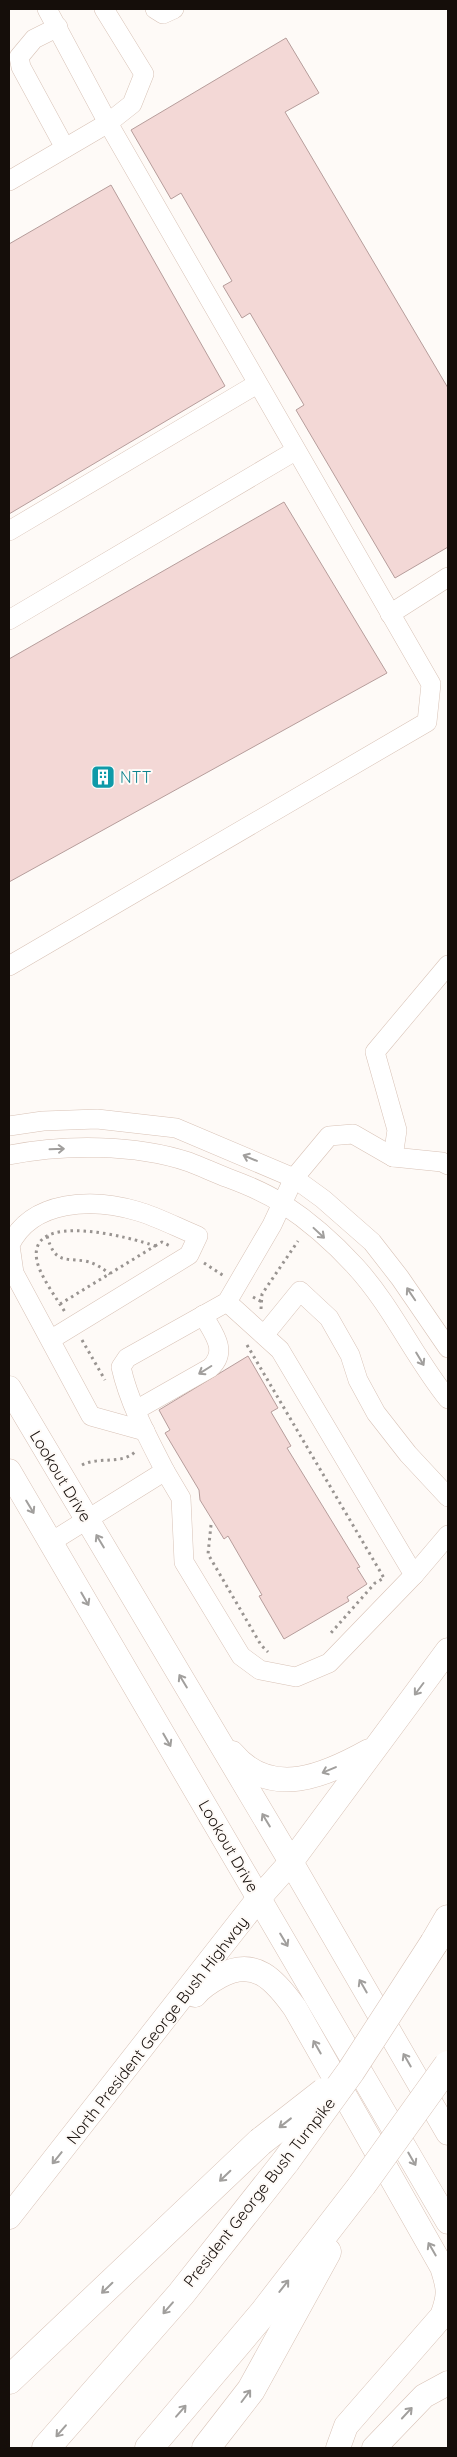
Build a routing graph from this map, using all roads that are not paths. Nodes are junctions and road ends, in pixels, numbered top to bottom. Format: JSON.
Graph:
{"nodes":[{"id":1,"x":47,"y":9,"type":"edge"},
{"id":2,"x":104,"y":9,"type":"edge"},
{"id":3,"x":155,"y":9,"type":"edge"},
{"id":4,"x":174,"y":9,"type":"edge"},
{"id":5,"x":58,"y":27,"type":"junction"},
{"id":6,"x":108,"y":123,"type":"junction"},
{"id":7,"x":64,"y":148,"type":"junction"},
{"id":8,"x":9,"y":181,"type":"edge"},
{"id":9,"x":257,"y":384,"type":"junction"},
{"id":10,"x":295,"y":451,"type":"junction"},
{"id":11,"x":9,"y":531,"type":"edge"},
{"id":12,"x":448,"y":577,"type":"edge"},
{"id":13,"x":390,"y":614,"type":"junction"},
{"id":14,"x":9,"y":620,"type":"edge"},
{"id":15,"x":448,"y":965,"type":"edge"},
{"id":16,"x":9,"y":966,"type":"edge"},
{"id":17,"x":9,"y":1126,"type":"edge"},
{"id":18,"x":9,"y":1155,"type":"edge"},
{"id":19,"x":393,"y":1157,"type":"junction"},
{"id":20,"x":446,"y":1158,"type":"edge"},
{"id":21,"x":294,"y":1178,"type":"junction"},
{"id":22,"x":281,"y":1202,"type":"junction"},
{"id":23,"x":227,"y":1302,"type":"junction"},
{"id":24,"x":203,"y":1315,"type":"junction"},
{"id":25,"x":264,"y":1334,"type":"junction"},
{"id":26,"x":50,"y":1340,"type":"junction"},
{"id":27,"x":448,"y":1348,"type":"edge"},
{"id":28,"x":9,"y":1388,"type":"edge"},
{"id":29,"x":448,"y":1400,"type":"edge"},
{"id":30,"x":136,"y":1410,"type":"junction"},
{"id":31,"x":145,"y":1431,"type":"junction"},
{"id":32,"x":9,"y":1471,"type":"edge"},
{"id":33,"x":165,"y":1471,"type":"junction"},
{"id":34,"x":448,"y":1497,"type":"edge"},
{"id":35,"x":87,"y":1518,"type":"junction"},
{"id":36,"x":448,"y":1535,"type":"edge"},
{"id":37,"x":51,"y":1542,"type":"junction"},
{"id":38,"x":414,"y":1575,"type":"junction"},
{"id":39,"x":448,"y":1650,"type":"edge"},
{"id":40,"x":209,"y":1726,"type":"junction"},
{"id":41,"x":373,"y":1749,"type":"junction"},
{"id":42,"x":291,"y":1862,"type":"junction"},
{"id":43,"x":259,"y":1898,"type":"junction"},
{"id":44,"x":448,"y":1919,"type":"edge"},
{"id":45,"x":162,"y":2025,"type":"junction"},
{"id":46,"x":448,"y":2065,"type":"edge"},
{"id":47,"x":351,"y":2072,"type":"junction"},
{"id":48,"x":448,"y":2132,"type":"edge"},
{"id":49,"x":362,"y":2185,"type":"junction"},
{"id":50,"x":9,"y":2218,"type":"edge"},
{"id":51,"x":448,"y":2222,"type":"edge"},
{"id":52,"x":448,"y":2329,"type":"edge"},
{"id":53,"x":9,"y":2380,"type":"edge"},
{"id":54,"x":448,"y":2383,"type":"edge"},
{"id":55,"x":46,"y":2448,"type":"edge"},
{"id":56,"x":149,"y":2448,"type":"edge"},
{"id":57,"x":206,"y":2448,"type":"edge"},
{"id":58,"x":338,"y":2448,"type":"edge"},
{"id":59,"x":343,"y":2448,"type":"edge"},
{"id":60,"x":374,"y":2448,"type":"edge"}],
"edges":[{"from":1,"to":5,"type":"street"},
{"from":2,"to":6,"type":"street"},
{"from":3,"to":4,"type":"street"},
{"from":5,"to":6,"type":"street"},
{"from":5,"to":7,"type":"street"},
{"from":6,"to":7,"type":"street"},
{"from":6,"to":9,"type":"street"},
{"from":7,"to":8,"type":"street"},
{"from":9,"to":10,"type":"street"},
{"from":9,"to":11,"type":"street"},
{"from":10,"to":13,"type":"street"},
{"from":10,"to":14,"type":"street"},
{"from":12,"to":13,"type":"street"},
{"from":13,"to":16,"type":"street"},
{"from":15,"to":19,"type":"street"},
{"from":21,"to":17,"type":"street","one_way":true},
{"from":18,"to":22,"type":"street","one_way":true},
{"from":19,"to":20,"type":"street"},
{"from":19,"to":21,"type":"street"},
{"from":21,"to":22,"type":"street"},
{"from":27,"to":21,"type":"street","one_way":true},
{"from":22,"to":23,"type":"street"},
{"from":22,"to":29,"type":"street","one_way":true},
{"from":23,"to":24,"type":"street"},
{"from":23,"to":25,"type":"street"},
{"from":24,"to":30,"type":"street"},
{"from":24,"to":30,"type":"street","one_way":true},
{"from":25,"to":34,"type":"street"},
{"from":25,"to":38,"type":"street"},
{"from":26,"to":26,"type":"street"},
{"from":26,"to":31,"type":"street"},
{"from":28,"to":35,"type":"main road","name":"Lookout Drive"},
{"from":30,"to":31,"type":"street"},
{"from":31,"to":33,"type":"street"},
{"from":32,"to":37,"type":"main road","name":"Lookout Drive","one_way":true},
{"from":33,"to":35,"type":"street"},
{"from":33,"to":38,"type":"street"},
{"from":35,"to":37,"type":"street"},
{"from":40,"to":35,"type":"main road","name":"Lookout Drive","one_way":true},
{"from":36,"to":38,"type":"street"},
{"from":37,"to":43,"type":"main road","name":"Lookout Drive","one_way":true},
{"from":39,"to":41,"type":"main road","name":"North President George Bush Highway","one_way":true},
{"from":41,"to":40,"type":"main road","one_way":true},
{"from":42,"to":40,"type":"main road","name":"Lookout Drive","one_way":true},
{"from":41,"to":42,"type":"main road","name":"North President George Bush Highway"},
{"from":42,"to":43,"type":"main road","name":"North President George Bush Highway"},
{"from":48,"to":42,"type":"main road","name":"Lookout Drive","one_way":true},
{"from":43,"to":45,"type":"main road","name":"North President George Bush Highway"},
{"from":43,"to":51,"type":"main road","name":"Lookout Drive","one_way":true},
{"from":44,"to":47,"type":"highway","name":"President George Bush Turnpike","bridge":true},
{"from":45,"to":50,"type":"main road","name":"North President George Bush Highway","one_way":true},
{"from":58,"to":45,"type":"main road","one_way":true},
{"from":46,"to":49,"type":"highway","bridge":true},
{"from":47,"to":53,"type":"highway","one_way":true,"bridge":true},
{"from":47,"to":55,"type":"highway","name":"President George Bush Turnpike","one_way":true,"bridge":true},
{"from":56,"to":49,"type":"highway","one_way":true},
{"from":57,"to":49,"type":"highway","one_way":true},
{"from":52,"to":59,"type":"main road"},
{"from":60,"to":54,"type":"main road","one_way":true}]}
